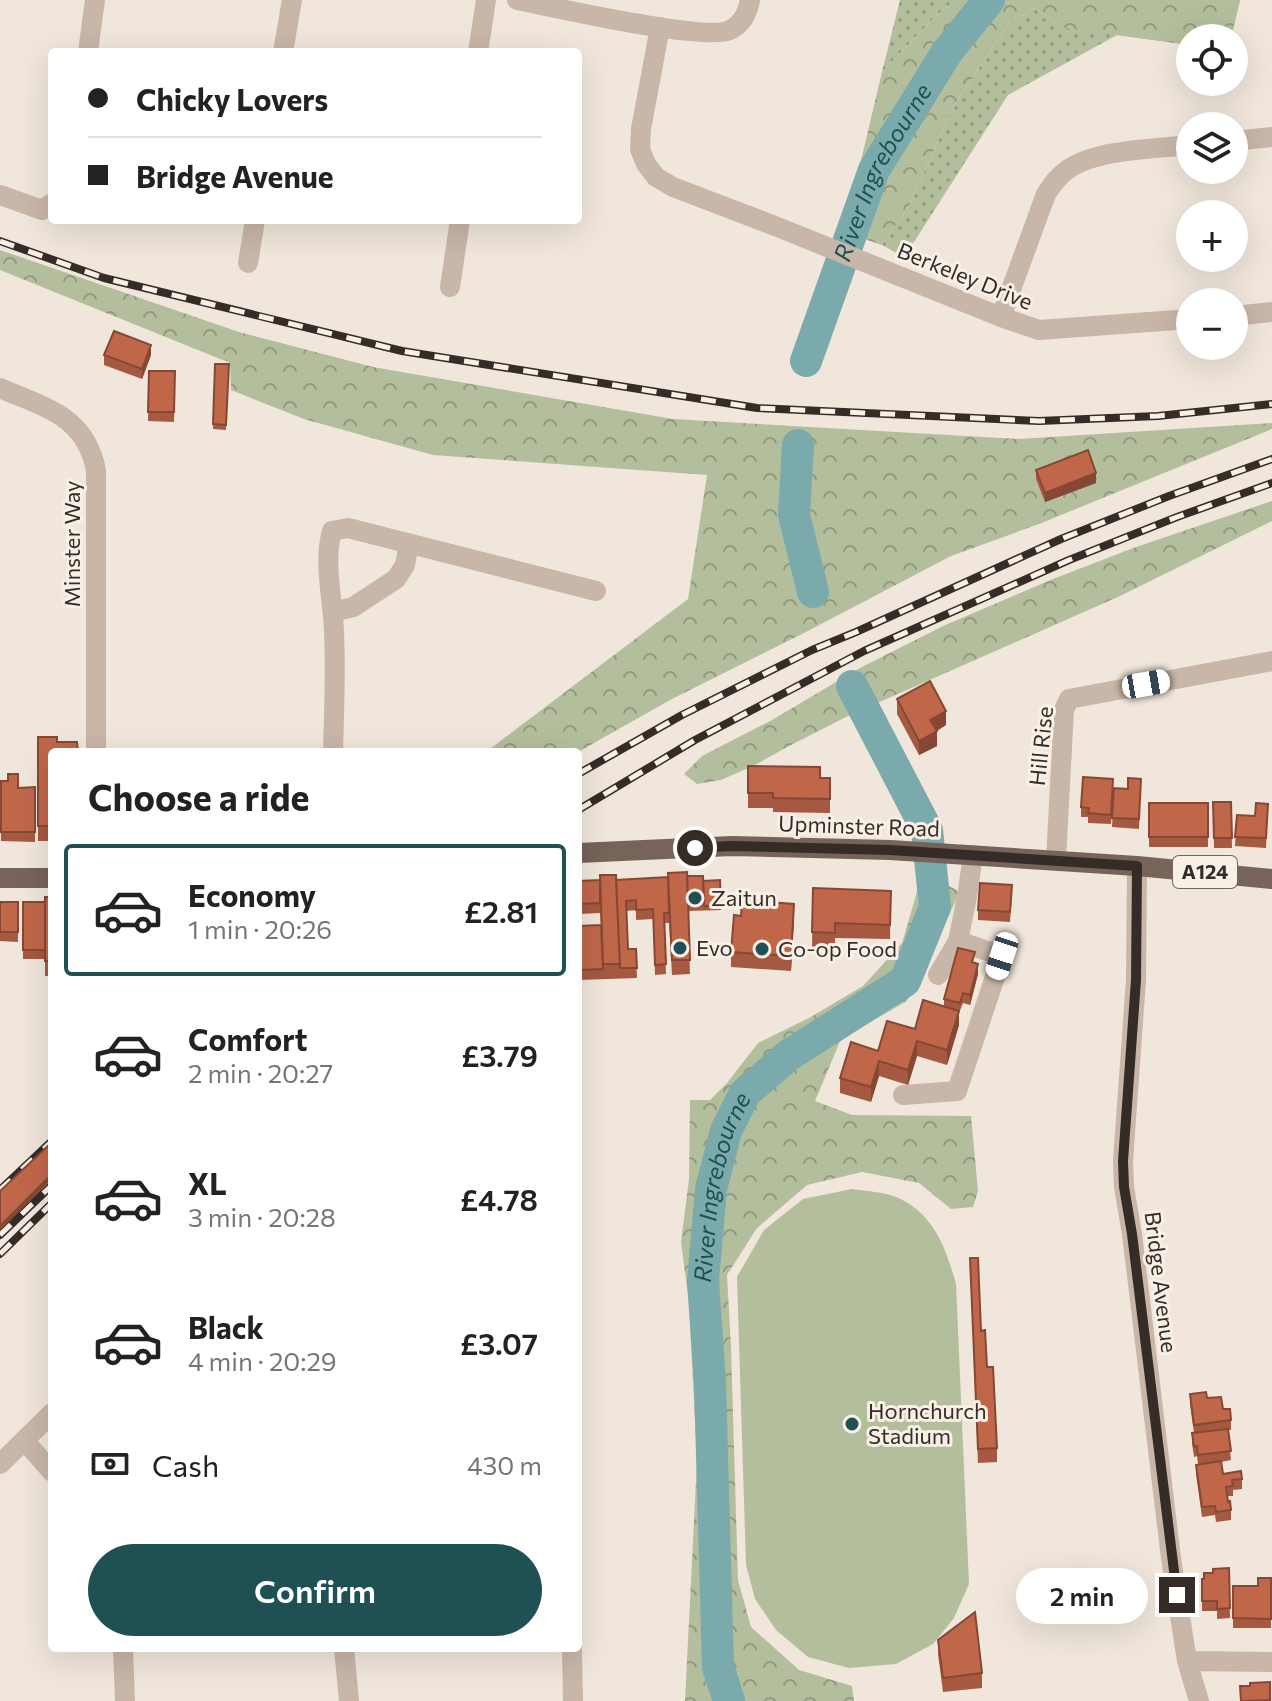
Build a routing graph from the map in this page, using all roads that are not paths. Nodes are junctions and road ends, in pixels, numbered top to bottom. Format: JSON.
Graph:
{"nodes":[{"id":1,"x":95,"y":0,"type":"edge"},
{"id":2,"x":292,"y":0,"type":"edge"},
{"id":3,"x":486,"y":0,"type":"edge"},
{"id":4,"x":517,"y":0,"type":"edge"},
{"id":5,"x":750,"y":3,"type":"edge"},
{"id":6,"x":660,"y":27,"type":"junction"},
{"id":7,"x":89,"y":48,"type":"edge"},
{"id":8,"x":284,"y":48,"type":"edge"},
{"id":9,"x":479,"y":48,"type":"edge"},
{"id":10,"x":1272,"y":137,"type":"edge"},
{"id":11,"x":1248,"y":140,"type":"edge"},
{"id":12,"x":1176,"y":147,"type":"edge"},
{"id":13,"x":0,"y":195,"type":"edge"},
{"id":14,"x":48,"y":206,"type":"edge"},
{"id":15,"x":254,"y":224,"type":"edge"},
{"id":16,"x":459,"y":224,"type":"edge"},
{"id":17,"x":248,"y":263,"type":"dead end"},
{"id":18,"x":450,"y":287,"type":"dead end"},
{"id":19,"x":1272,"y":312,"type":"edge"},
{"id":20,"x":1248,"y":315,"type":"edge"},
{"id":21,"x":1001,"y":317,"type":"junction"},
{"id":22,"x":1176,"y":320,"type":"edge"},
{"id":23,"x":0,"y":388,"type":"edge"},
{"id":24,"x":409,"y":543,"type":"junction"},
{"id":25,"x":596,"y":591,"type":"dead end"},
{"id":26,"x":333,"y":612,"type":"junction"},
{"id":27,"x":1272,"y":661,"type":"edge"},
{"id":28,"x":96,"y":748,"type":"edge"},
{"id":29,"x":333,"y":748,"type":"edge"},
{"id":30,"x":582,"y":853,"type":"edge"},
{"id":31,"x":973,"y":855,"type":"junction"},
{"id":32,"x":1056,"y":860,"type":"junction"},
{"id":33,"x":1137,"y":866,"type":"junction"},
{"id":34,"x":0,"y":878,"type":"edge"},
{"id":35,"x":48,"y":878,"type":"edge"},
{"id":36,"x":1272,"y":879,"type":"edge"},
{"id":37,"x":958,"y":941,"type":"junction"},
{"id":38,"x":938,"y":975,"type":"dead end"},
{"id":39,"x":903,"y":1095,"type":"dead end"},
{"id":40,"x":48,"y":1417,"type":"edge"},
{"id":41,"x":24,"y":1440,"type":"junction"},
{"id":42,"x":0,"y":1464,"type":"edge"},
{"id":43,"x":48,"y":1467,"type":"edge"},
{"id":44,"x":123,"y":1652,"type":"edge"},
{"id":45,"x":344,"y":1652,"type":"edge"},
{"id":46,"x":572,"y":1652,"type":"edge"},
{"id":47,"x":1187,"y":1661,"type":"junction"},
{"id":48,"x":1272,"y":1662,"type":"edge"},
{"id":49,"x":125,"y":1701,"type":"edge"},
{"id":50,"x":349,"y":1701,"type":"edge"},
{"id":51,"x":573,"y":1701,"type":"edge"},
{"id":52,"x":1199,"y":1701,"type":"edge"}],
"edges":[{"from":1,"to":7,"type":"street"},
{"from":2,"to":8,"type":"street"},
{"from":3,"to":9,"type":"street"},
{"from":4,"to":6,"type":"street"},
{"from":5,"to":6,"type":"street"},
{"from":6,"to":21,"type":"street","name":"Berkeley Drive"},
{"from":10,"to":11,"type":"street"},
{"from":12,"to":21,"type":"street"},
{"from":13,"to":14,"type":"street"},
{"from":15,"to":17,"type":"street"},
{"from":16,"to":18,"type":"street"},
{"from":19,"to":20,"type":"street"},
{"from":21,"to":22,"type":"street","name":"Berkeley Drive"},
{"from":23,"to":28,"type":"street","name":"Minster Way"},
{"from":24,"to":25,"type":"street"},
{"from":24,"to":26,"type":"street"},
{"from":24,"to":26,"type":"street"},
{"from":26,"to":29,"type":"street"},
{"from":27,"to":32,"type":"street","name":"Hill Rise"},
{"from":30,"to":31,"type":"main road","name":"Upminster Road","number":"A124"},
{"from":31,"to":32,"type":"main road","name":"Upminster Road","number":"A124"},
{"from":31,"to":37,"type":"street"},
{"from":32,"to":33,"type":"main road","name":"Upminster Road","number":"A124"},
{"from":33,"to":36,"type":"main road","number":"A124"},
{"from":33,"to":47,"type":"street","name":"Bridge Avenue"},
{"from":34,"to":35,"type":"main road"},
{"from":37,"to":38,"type":"street"},
{"from":37,"to":39,"type":"street"},
{"from":40,"to":41,"type":"street"},
{"from":41,"to":42,"type":"street"},
{"from":41,"to":43,"type":"street"},
{"from":44,"to":49,"type":"street"},
{"from":45,"to":50,"type":"street"},
{"from":46,"to":51,"type":"street"},
{"from":47,"to":48,"type":"street"},
{"from":47,"to":52,"type":"street","name":"Bridge Avenue"}]}
